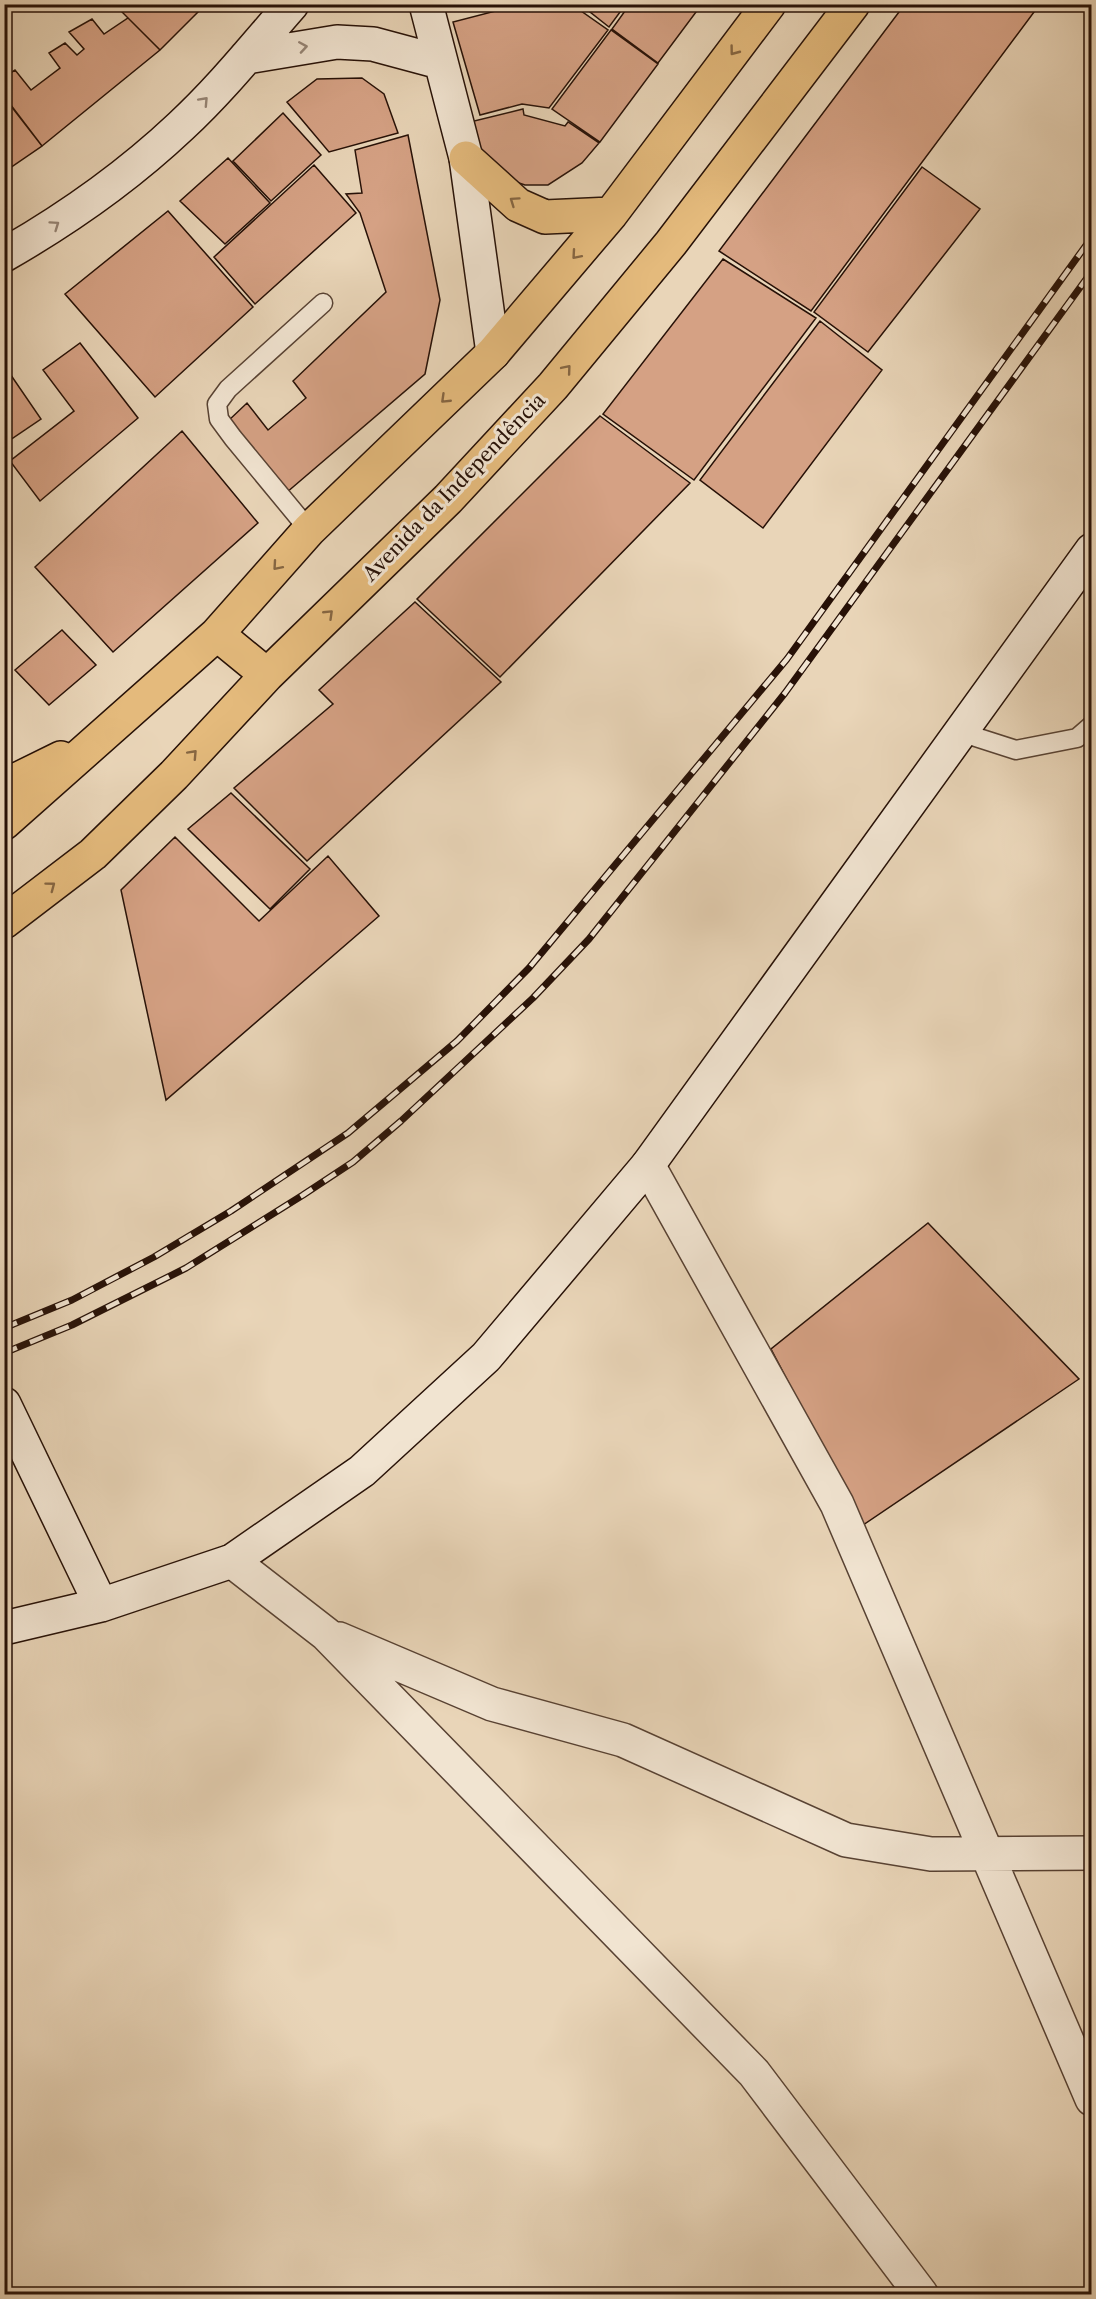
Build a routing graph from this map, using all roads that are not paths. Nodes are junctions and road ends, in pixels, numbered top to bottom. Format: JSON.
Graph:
{"nodes":[{"id":1,"x":292,"y":4,"type":"edge"},
{"id":2,"x":426,"y":4,"type":"edge"},
{"id":3,"x":769,"y":4,"type":"edge"},
{"id":4,"x":853,"y":4,"type":"edge"},
{"id":5,"x":246,"y":57,"type":"junction"},
{"id":6,"x":440,"y":62,"type":"junction"},
{"id":7,"x":466,"y":158,"type":"junction"},
{"id":8,"x":611,"y":214,"type":"junction"},
{"id":9,"x":4,"y":255,"type":"edge"},
{"id":10,"x":323,"y":303,"type":"dead end"},
{"id":11,"x":493,"y":353,"type":"junction"},
{"id":12,"x":309,"y":530,"type":"junction"},
{"id":13,"x":1092,"y":550,"type":"edge"},
{"id":14,"x":217,"y":634,"type":"junction"},
{"id":15,"x":267,"y":675,"type":"junction"},
{"id":16,"x":1092,"y":725,"type":"edge"},
{"id":17,"x":960,"y":732,"type":"junction"},
{"id":18,"x":98,"y":739,"type":"junction"},
{"id":19,"x":4,"y":786,"type":"edge"},
{"id":20,"x":4,"y":823,"type":"edge"},
{"id":21,"x":4,"y":922,"type":"edge"},
{"id":22,"x":648,"y":1165,"type":"junction"},
{"id":23,"x":4,"y":1404,"type":"edge"},
{"id":24,"x":232,"y":1561,"type":"junction"},
{"id":25,"x":101,"y":1605,"type":"junction"},
{"id":26,"x":4,"y":1628,"type":"edge"},
{"id":27,"x":326,"y":1634,"type":"junction"},
{"id":28,"x":1092,"y":1853,"type":"edge"},
{"id":29,"x":987,"y":1854,"type":"junction"},
{"id":30,"x":1092,"y":2099,"type":"edge"},
{"id":31,"x":921,"y":2295,"type":"edge"}],
"edges":[{"from":1,"to":5,"type":"street"},
{"from":2,"to":6,"type":"street"},
{"from":3,"to":8,"type":"main road","one_way":true},
{"from":15,"to":4,"type":"main road","name":"Avenida da Independência","one_way":true},
{"from":5,"to":6,"type":"street","one_way":true},
{"from":9,"to":5,"type":"street","one_way":true},
{"from":6,"to":7,"type":"street"},
{"from":8,"to":7,"type":"main road","one_way":true},
{"from":7,"to":11,"type":"street"},
{"from":8,"to":11,"type":"main road","one_way":true},
{"from":10,"to":12,"type":"lane"},
{"from":11,"to":12,"type":"main road","one_way":true},
{"from":12,"to":14,"type":"main road","one_way":true},
{"from":13,"to":17,"type":"street"},
{"from":14,"to":15,"type":"main road"},
{"from":14,"to":18,"type":"main road"},
{"from":21,"to":15,"type":"main road","name":"Avenida da Independência","one_way":true},
{"from":16,"to":17,"type":"lane"},
{"from":17,"to":22,"type":"street"},
{"from":18,"to":19,"type":"main road"},
{"from":18,"to":20,"type":"main road"},
{"from":22,"to":24,"type":"street"},
{"from":22,"to":29,"type":"street"},
{"from":23,"to":25,"type":"street"},
{"from":24,"to":25,"type":"street"},
{"from":24,"to":27,"type":"street"},
{"from":25,"to":26,"type":"street"},
{"from":27,"to":29,"type":"street"},
{"from":27,"to":31,"type":"street"},
{"from":28,"to":29,"type":"street"},
{"from":29,"to":30,"type":"street"}]}
